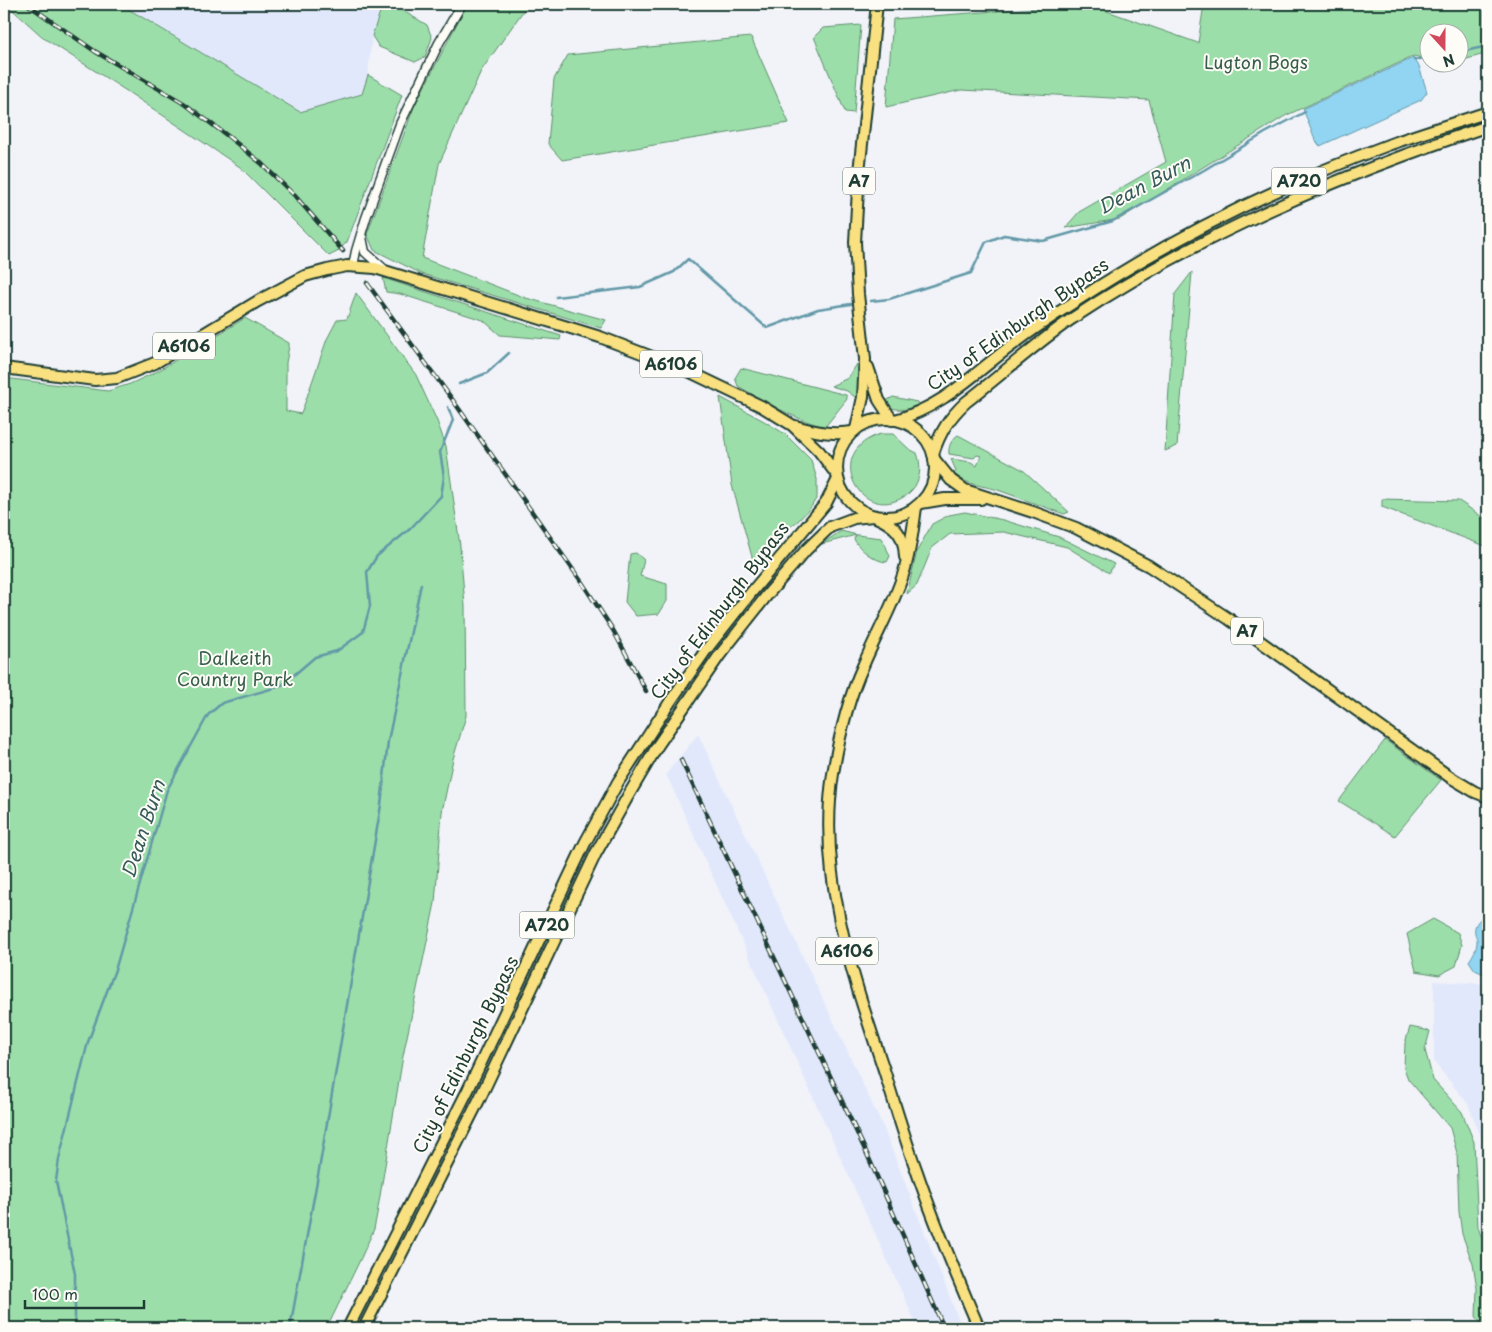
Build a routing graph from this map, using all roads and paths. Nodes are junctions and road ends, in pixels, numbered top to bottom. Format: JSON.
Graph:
{"nodes":[{"id":1,"x":462,"y":4,"type":"edge"},
{"id":2,"x":876,"y":4,"type":"edge"},
{"id":3,"x":1488,"y":112,"type":"edge"},
{"id":4,"x":1488,"y":126,"type":"edge"},
{"id":5,"x":362,"y":230,"type":"junction"},
{"id":6,"x":353,"y":266,"type":"junction"},
{"id":7,"x":386,"y":270,"type":"junction"},
{"id":8,"x":865,"y":359,"type":"junction"},
{"id":9,"x":4,"y":368,"type":"edge"},
{"id":10,"x":894,"y":420,"type":"junction"},
{"id":11,"x":792,"y":425,"type":"junction"},
{"id":12,"x":854,"y":431,"type":"junction"},
{"id":13,"x":933,"y":456,"type":"junction"},
{"id":14,"x":837,"y":477,"type":"junction"},
{"id":15,"x":988,"y":498,"type":"junction"},
{"id":16,"x":919,"y":505,"type":"junction"},
{"id":17,"x":875,"y":516,"type":"junction"},
{"id":18,"x":905,"y":565,"type":"junction"},
{"id":19,"x":1488,"y":797,"type":"edge"},
{"id":20,"x":348,"y":1328,"type":"edge"},
{"id":21,"x":364,"y":1328,"type":"edge"},
{"id":22,"x":979,"y":1328,"type":"edge"}],
"edges":[{"from":1,"to":5,"type":"street"},
{"from":2,"to":8,"type":"main road","number":"A7"},
{"from":3,"to":10,"type":"main road","name":"City of Edinburgh Bypass","number":"A720"},
{"from":4,"to":13,"type":"main road","name":"City of Edinburgh Bypass","number":"A720"},
{"from":5,"to":6,"type":"street"},
{"from":5,"to":7,"type":"street"},
{"from":6,"to":7,"type":"main road","number":"A6106"},
{"from":6,"to":9,"type":"main road","number":"A6106"},
{"from":7,"to":11,"type":"main road","number":"A6106"},
{"from":8,"to":10,"type":"main road","number":"A7"},
{"from":8,"to":12,"type":"main road","number":"A7"},
{"from":10,"to":12,"type":"main road"},
{"from":10,"to":13,"type":"main road"},
{"from":11,"to":12,"type":"main road","number":"A6106"},
{"from":11,"to":14,"type":"main road","number":"A6106"},
{"from":12,"to":14,"type":"main road"},
{"from":13,"to":15,"type":"main road","number":"A7"},
{"from":13,"to":16,"type":"main road"},
{"from":14,"to":17,"type":"main road"},
{"from":14,"to":20,"type":"main road","name":"City of Edinburgh Bypass","number":"A720"},
{"from":15,"to":16,"type":"main road","number":"A7"},
{"from":15,"to":19,"type":"main road","number":"A7"},
{"from":16,"to":17,"type":"main road"},
{"from":16,"to":18,"type":"main road","number":"A6106"},
{"from":17,"to":18,"type":"main road","number":"A6106"},
{"from":17,"to":21,"type":"main road","name":"City of Edinburgh Bypass","number":"A720"},
{"from":18,"to":22,"type":"main road","number":"A6106"}]}
